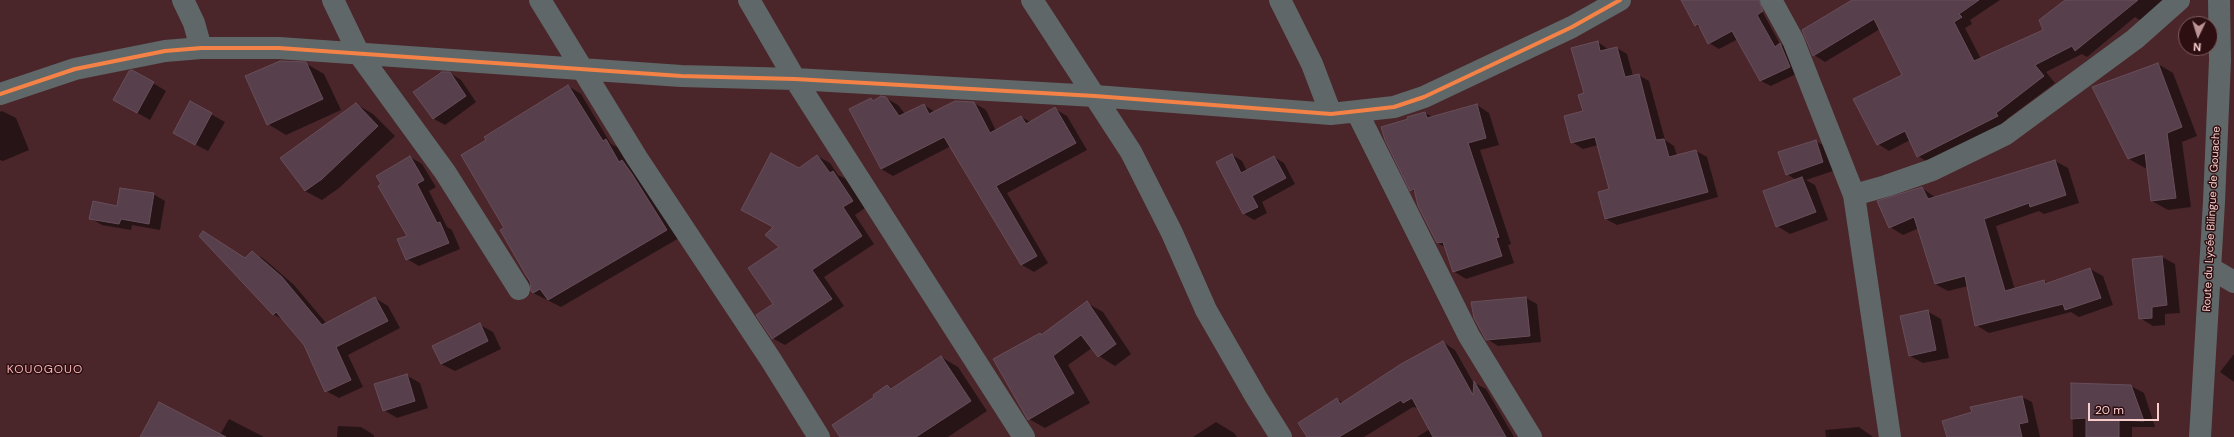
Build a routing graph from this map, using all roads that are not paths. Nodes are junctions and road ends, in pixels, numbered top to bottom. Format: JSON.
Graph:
{"nodes":[{"id":1,"x":183,"y":0,"type":"edge"},
{"id":2,"x":333,"y":0,"type":"edge"},
{"id":3,"x":540,"y":0,"type":"edge"},
{"id":4,"x":749,"y":0,"type":"edge"},
{"id":5,"x":1032,"y":0,"type":"edge"},
{"id":6,"x":1280,"y":0,"type":"edge"},
{"id":7,"x":1620,"y":0,"type":"edge"},
{"id":8,"x":1771,"y":0,"type":"edge"},
{"id":9,"x":2179,"y":0,"type":"edge"},
{"id":10,"x":2219,"y":0,"type":"edge"},
{"id":11,"x":200,"y":48,"type":"junction"},
{"id":12,"x":359,"y":54,"type":"junction"},
{"id":13,"x":582,"y":69,"type":"junction"},
{"id":14,"x":795,"y":79,"type":"junction"},
{"id":15,"x":0,"y":94,"type":"edge"},
{"id":16,"x":1095,"y":96,"type":"junction"},
{"id":17,"x":1357,"y":112,"type":"junction"},
{"id":18,"x":1331,"y":114,"type":"junction"},
{"id":19,"x":1854,"y":195,"type":"junction"},
{"id":20,"x":2210,"y":268,"type":"junction"},
{"id":21,"x":2234,"y":282,"type":"edge"},
{"id":22,"x":519,"y":289,"type":"dead end"},
{"id":23,"x":819,"y":437,"type":"edge"},
{"id":24,"x":1024,"y":437,"type":"edge"},
{"id":25,"x":1281,"y":437,"type":"edge"},
{"id":26,"x":1531,"y":437,"type":"edge"},
{"id":27,"x":1890,"y":437,"type":"edge"},
{"id":28,"x":2200,"y":437,"type":"edge"}],
"edges":[{"from":1,"to":11,"type":"street"},
{"from":2,"to":12,"type":"street"},
{"from":3,"to":13,"type":"street"},
{"from":4,"to":14,"type":"street"},
{"from":5,"to":16,"type":"street"},
{"from":6,"to":18,"type":"street"},
{"from":7,"to":17,"type":"street"},
{"from":8,"to":19,"type":"street"},
{"from":9,"to":19,"type":"street"},
{"from":10,"to":20,"type":"street","name":"Route du Lycée Bilingue de Gouache"},
{"from":11,"to":12,"type":"street"},
{"from":11,"to":15,"type":"street"},
{"from":12,"to":13,"type":"street"},
{"from":12,"to":22,"type":"street"},
{"from":13,"to":14,"type":"street"},
{"from":13,"to":23,"type":"street"},
{"from":14,"to":16,"type":"street"},
{"from":14,"to":24,"type":"street"},
{"from":16,"to":18,"type":"street"},
{"from":16,"to":25,"type":"street"},
{"from":17,"to":18,"type":"street"},
{"from":17,"to":26,"type":"street"},
{"from":19,"to":27,"type":"street"},
{"from":20,"to":21,"type":"street"},
{"from":20,"to":28,"type":"street","name":"Route du Lycée Bilingue de Gouache"}]}
